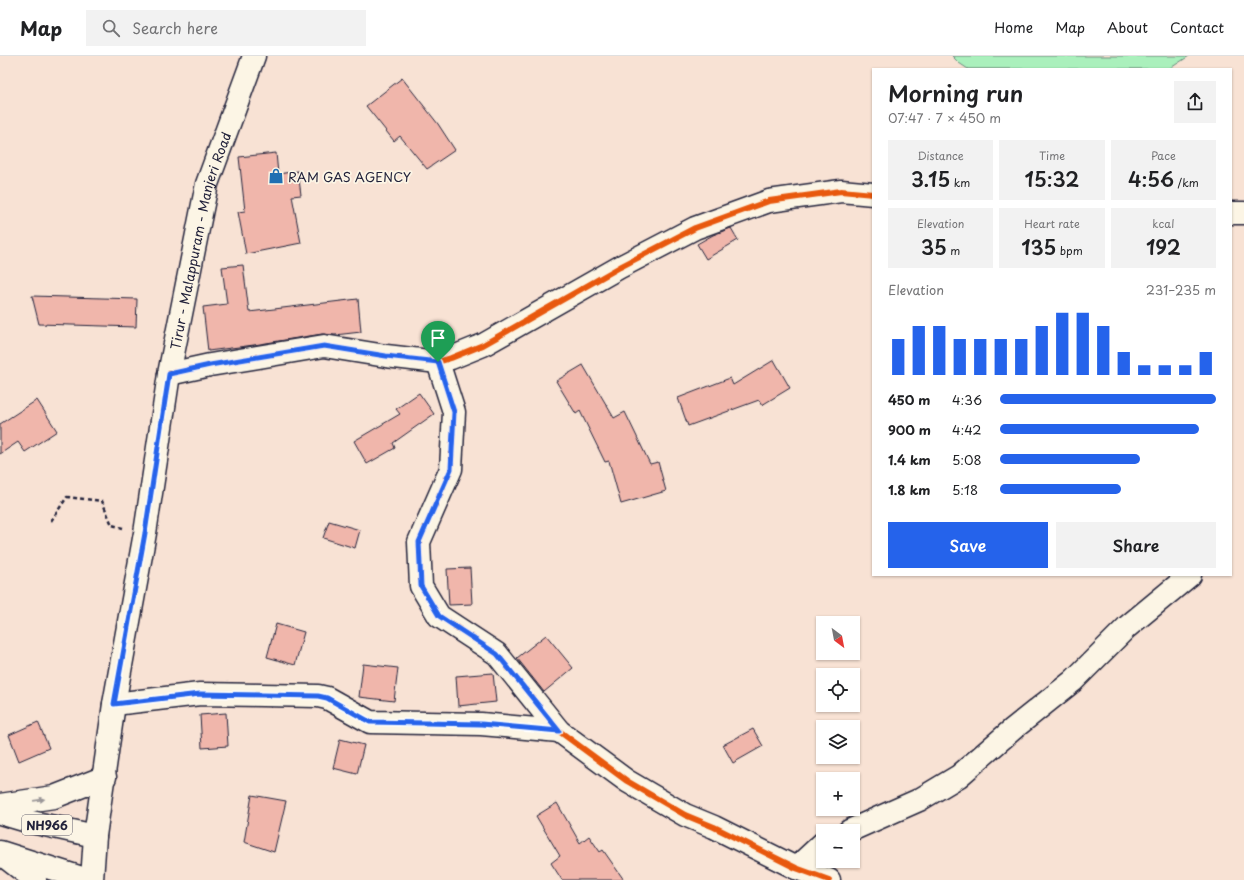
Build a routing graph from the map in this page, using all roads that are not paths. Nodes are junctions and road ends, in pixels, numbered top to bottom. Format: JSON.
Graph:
{"nodes":[{"id":1,"x":254,"y":56,"type":"edge"},
{"id":2,"x":872,"y":194,"type":"edge"},
{"id":3,"x":1232,"y":213,"type":"edge"},
{"id":4,"x":1244,"y":213,"type":"edge"},
{"id":5,"x":438,"y":362,"type":"junction"},
{"id":6,"x":169,"y":374,"type":"junction"},
{"id":7,"x":1189,"y":576,"type":"edge"},
{"id":8,"x":114,"y":704,"type":"junction"},
{"id":9,"x":559,"y":731,"type":"junction"},
{"id":10,"x":105,"y":777,"type":"junction"},
{"id":11,"x":0,"y":805,"type":"edge"},
{"id":12,"x":0,"y":813,"type":"edge"},
{"id":13,"x":860,"y":826,"type":"edge"},
{"id":14,"x":95,"y":836,"type":"junction"},
{"id":15,"x":816,"y":849,"type":"edge"},
{"id":16,"x":0,"y":852,"type":"edge"},
{"id":17,"x":796,"y":868,"type":"junction"},
{"id":18,"x":34,"y":880,"type":"edge"},
{"id":19,"x":88,"y":880,"type":"edge"},
{"id":20,"x":92,"y":880,"type":"edge"},
{"id":21,"x":829,"y":880,"type":"edge"}],
"edges":[{"from":1,"to":6,"type":"main road","name":"Tirur - Malappuram - Manjeri Road"},
{"from":2,"to":5,"type":"main road"},
{"from":3,"to":4,"type":"main road"},
{"from":5,"to":6,"type":"main road"},
{"from":5,"to":9,"type":"main road"},
{"from":6,"to":8,"type":"main road","name":"Tirur - Malappuram - Manjeri Road"},
{"from":7,"to":13,"type":"main road"},
{"from":8,"to":9,"type":"main road"},
{"from":8,"to":10,"type":"main road","name":"Tirur - Malappuram - Manjeri Road"},
{"from":9,"to":17,"type":"main road"},
{"from":11,"to":10,"type":"main road","one_way":true},
{"from":10,"to":14,"type":"main road","name":"Tirur - Malappuram - Manjeri Road"},
{"from":12,"to":14,"type":"main road","number":"NH966"},
{"from":14,"to":20,"type":"main road","name":"Tirur - Malappuram - Manjeri Road"},
{"from":15,"to":17,"type":"main road"},
{"from":16,"to":18,"type":"main road"},
{"from":16,"to":19,"type":"main road"},
{"from":17,"to":21,"type":"main road"}]}
